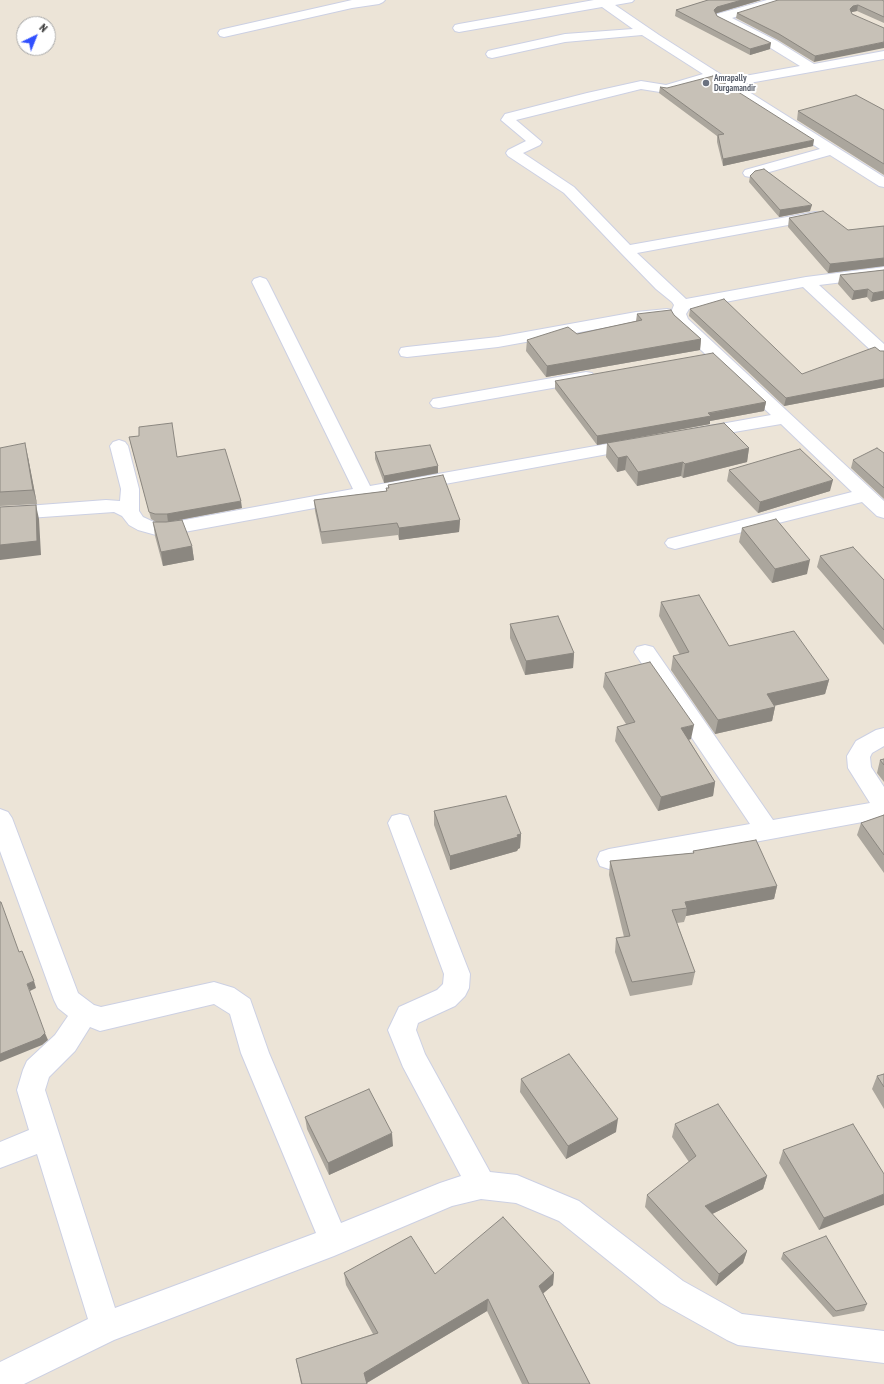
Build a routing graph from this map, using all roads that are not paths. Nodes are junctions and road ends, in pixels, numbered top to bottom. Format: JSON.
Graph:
{"nodes":[{"id":1,"x":379,"y":0,"type":"edge"},
{"id":2,"x":628,"y":0,"type":"edge"},
{"id":3,"x":780,"y":0,"type":"edge"},
{"id":4,"x":602,"y":2,"type":"edge"},
{"id":5,"x":458,"y":28,"type":"dead end"},
{"id":6,"x":644,"y":31,"type":"junction"},
{"id":7,"x":224,"y":33,"type":"dead end"},
{"id":8,"x":492,"y":54,"type":"dead end"},
{"id":9,"x":884,"y":56,"type":"edge"},
{"id":10,"x":812,"y":68,"type":"junction"},
{"id":11,"x":721,"y":79,"type":"junction"},
{"id":12,"x":831,"y":150,"type":"junction"},
{"id":13,"x":750,"y":173,"type":"dead end"},
{"id":14,"x":884,"y":183,"type":"edge"},
{"id":15,"x":815,"y":216,"type":"edge"},
{"id":16,"x":626,"y":250,"type":"junction"},
{"id":17,"x":884,"y":272,"type":"edge"},
{"id":18,"x":260,"y":282,"type":"dead end"},
{"id":19,"x":806,"y":282,"type":"junction"},
{"id":20,"x":680,"y":309,"type":"junction"},
{"id":21,"x":407,"y":352,"type":"dead end"},
{"id":22,"x":884,"y":353,"type":"edge"},
{"id":23,"x":717,"y":354,"type":"junction"},
{"id":24,"x":694,"y":358,"type":"edge"},
{"id":25,"x":602,"y":374,"type":"edge"},
{"id":26,"x":439,"y":403,"type":"dead end"},
{"id":27,"x":785,"y":418,"type":"junction"},
{"id":28,"x":683,"y":436,"type":"edge"},
{"id":29,"x":652,"y":441,"type":"edge"},
{"id":30,"x":119,"y":446,"type":"dead end"},
{"id":31,"x":364,"y":493,"type":"junction"},
{"id":32,"x":864,"y":495,"type":"junction"},
{"id":33,"x":129,"y":512,"type":"junction"},
{"id":34,"x":884,"y":512,"type":"edge"},
{"id":35,"x":0,"y":514,"type":"edge"},
{"id":36,"x":675,"y":543,"type":"dead end"},
{"id":37,"x":645,"y":652,"type":"dead end"},
{"id":38,"x":884,"y":736,"type":"edge"},
{"id":39,"x":884,"y":806,"type":"edge"},
{"id":40,"x":884,"y":809,"type":"edge"},
{"id":41,"x":0,"y":818,"type":"edge"},
{"id":42,"x":400,"y":823,"type":"dead end"},
{"id":43,"x":767,"y":830,"type":"junction"},
{"id":44,"x":609,"y":859,"type":"dead end"},
{"id":45,"x":85,"y":1013,"type":"junction"},
{"id":46,"x":45,"y":1137,"type":"junction"},
{"id":47,"x":0,"y":1155,"type":"edge"},
{"id":48,"x":481,"y":1185,"type":"junction"},
{"id":49,"x":334,"y":1241,"type":"junction"},
{"id":50,"x":106,"y":1328,"type":"junction"},
{"id":51,"x":884,"y":1347,"type":"edge"},
{"id":52,"x":0,"y":1379,"type":"edge"}],
"edges":[{"from":1,"to":7,"type":"street"},
{"from":2,"to":4,"type":"street"},
{"from":3,"to":10,"type":"street"},
{"from":4,"to":5,"type":"street"},
{"from":4,"to":6,"type":"street"},
{"from":6,"to":8,"type":"street"},
{"from":6,"to":11,"type":"street"},
{"from":9,"to":10,"type":"street"},
{"from":10,"to":11,"type":"street"},
{"from":11,"to":12,"type":"street"},
{"from":11,"to":16,"type":"street"},
{"from":12,"to":13,"type":"street"},
{"from":12,"to":14,"type":"street"},
{"from":15,"to":16,"type":"street"},
{"from":16,"to":20,"type":"street"},
{"from":17,"to":19,"type":"street"},
{"from":18,"to":31,"type":"street"},
{"from":19,"to":20,"type":"street"},
{"from":19,"to":22,"type":"street"},
{"from":20,"to":21,"type":"street"},
{"from":20,"to":23,"type":"street"},
{"from":23,"to":24,"type":"street"},
{"from":23,"to":27,"type":"street"},
{"from":25,"to":26,"type":"street"},
{"from":27,"to":28,"type":"street"},
{"from":27,"to":32,"type":"street"},
{"from":29,"to":31,"type":"street"},
{"from":30,"to":33,"type":"street"},
{"from":31,"to":33,"type":"street"},
{"from":32,"to":34,"type":"street"},
{"from":32,"to":36,"type":"street"},
{"from":33,"to":35,"type":"street"},
{"from":37,"to":43,"type":"street"},
{"from":38,"to":39,"type":"street"},
{"from":40,"to":43,"type":"street"},
{"from":41,"to":45,"type":"street"},
{"from":42,"to":48,"type":"street"},
{"from":43,"to":44,"type":"street"},
{"from":45,"to":46,"type":"street"},
{"from":45,"to":49,"type":"street"},
{"from":46,"to":47,"type":"street"},
{"from":46,"to":50,"type":"street"},
{"from":48,"to":49,"type":"street"},
{"from":48,"to":51,"type":"street"},
{"from":49,"to":50,"type":"street"},
{"from":50,"to":52,"type":"street"}]}
